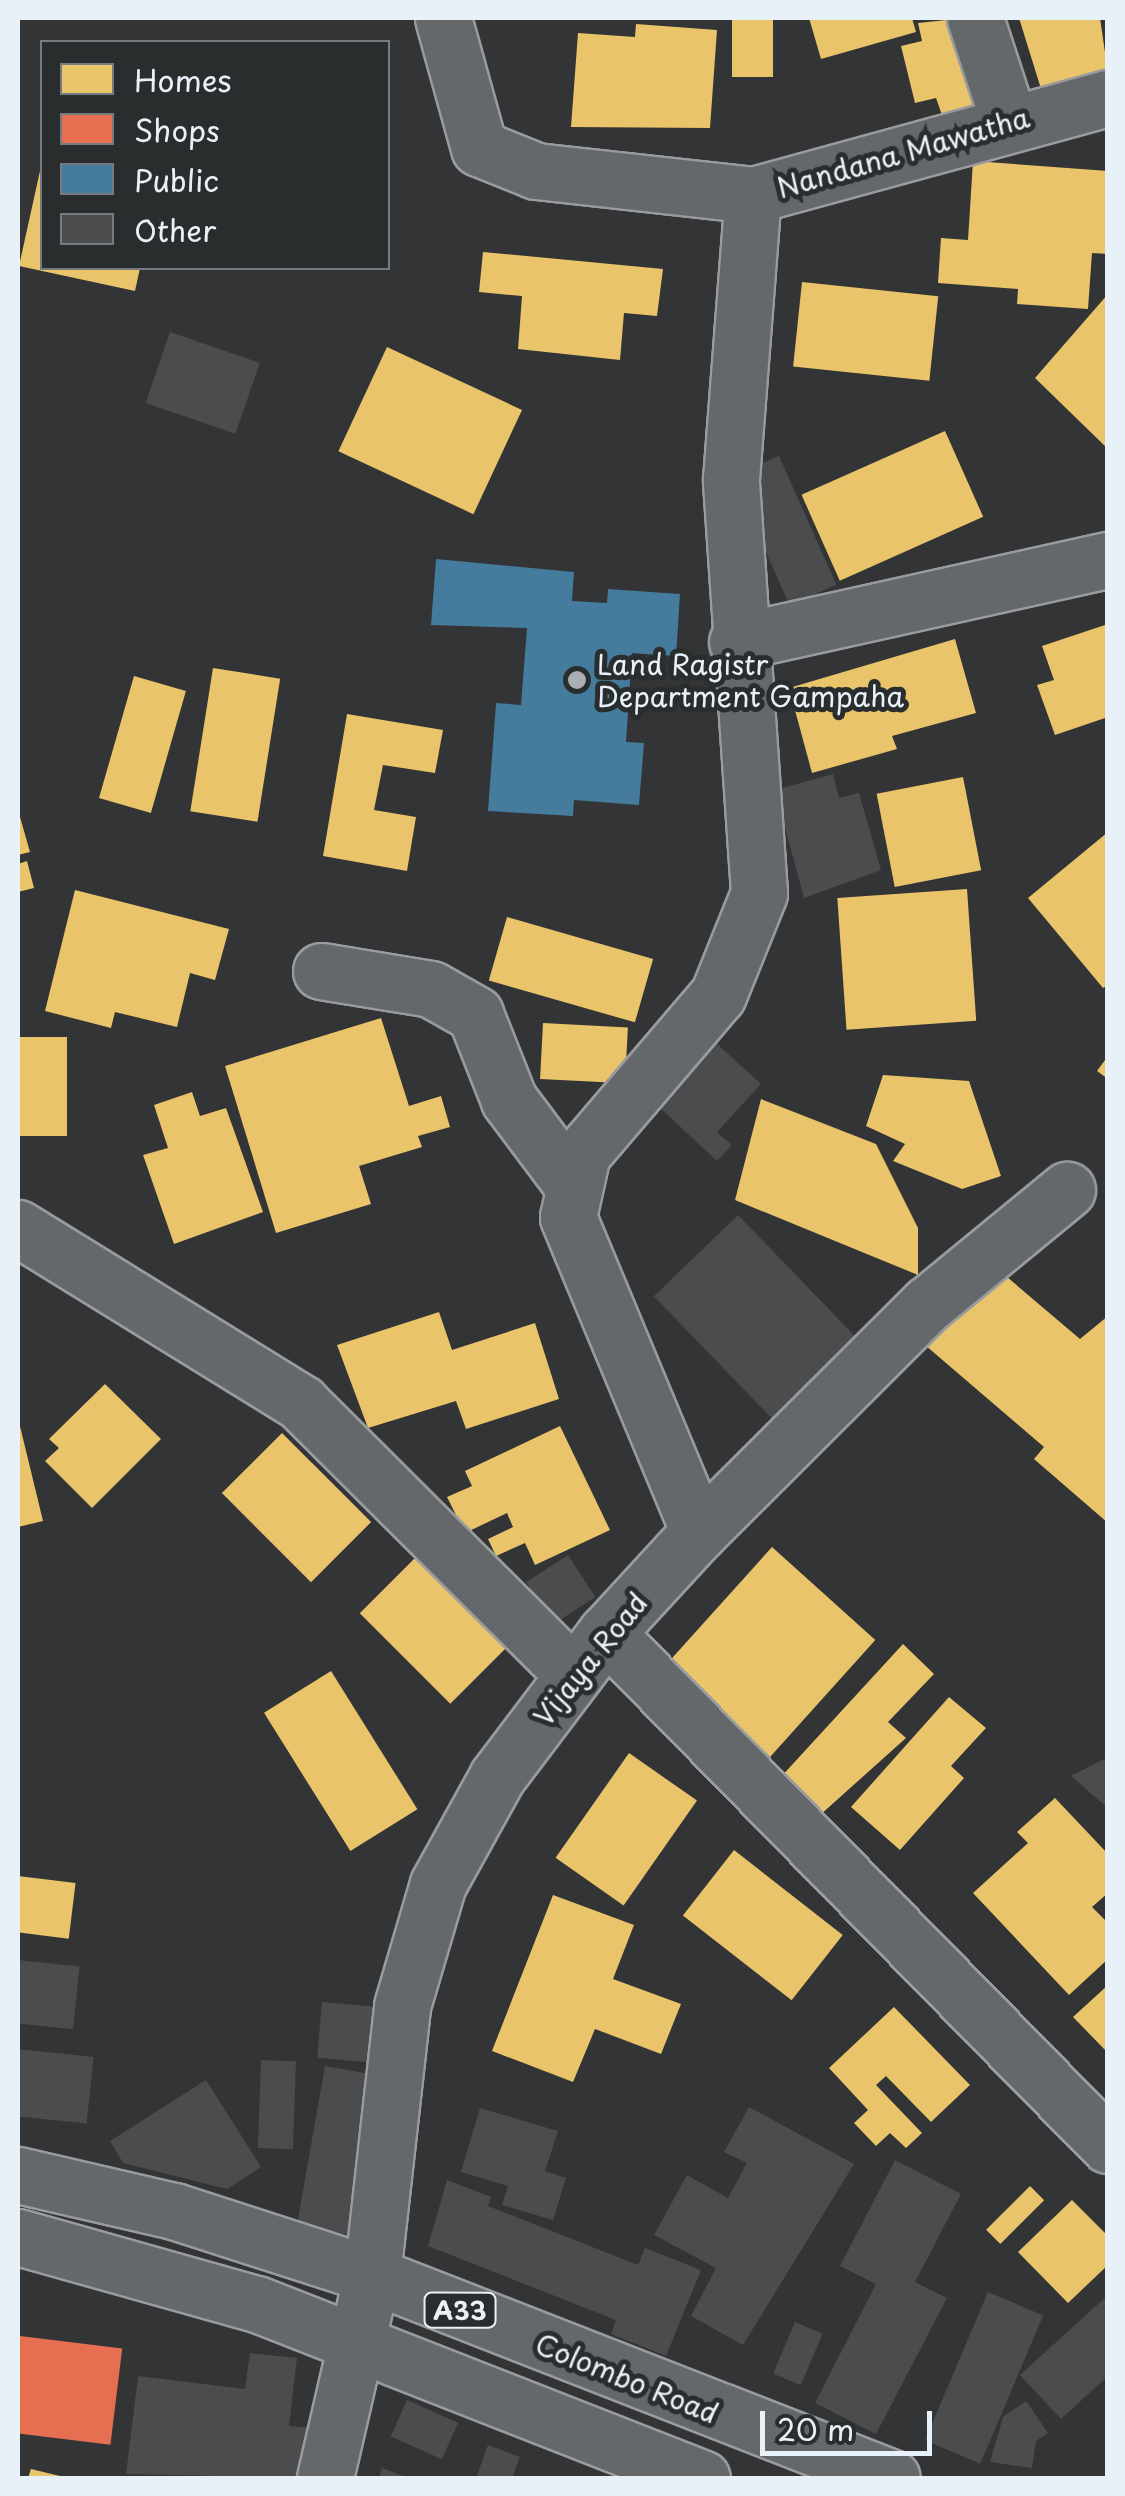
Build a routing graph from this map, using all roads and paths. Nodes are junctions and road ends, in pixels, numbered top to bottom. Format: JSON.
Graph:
{"nodes":[{"id":1,"x":444,"y":18,"type":"edge"},
{"id":2,"x":976,"y":18,"type":"edge"},
{"id":3,"x":1108,"y":98,"type":"edge"},
{"id":4,"x":1008,"y":119,"type":"junction"},
{"id":5,"x":753,"y":195,"type":"junction"},
{"id":6,"x":1108,"y":560,"type":"edge"},
{"id":7,"x":737,"y":642,"type":"junction"},
{"id":8,"x":321,"y":971,"type":"dead end"},
{"id":9,"x":571,"y":1183,"type":"junction"},
{"id":10,"x":1066,"y":1190,"type":"dead end"},
{"id":11,"x":18,"y":1228,"type":"edge"},
{"id":12,"x":699,"y":1532,"type":"junction"},
{"id":13,"x":590,"y":1654,"type":"junction"},
{"id":14,"x":1108,"y":2145,"type":"edge"},
{"id":15,"x":18,"y":2175,"type":"edge"},
{"id":16,"x":18,"y":2237,"type":"edge"},
{"id":17,"x":372,"y":2274,"type":"junction"},
{"id":18,"x":354,"y":2339,"type":"junction"},
{"id":19,"x":326,"y":2478,"type":"edge"},
{"id":20,"x":702,"y":2478,"type":"edge"},
{"id":21,"x":892,"y":2478,"type":"edge"}],
"edges":[{"from":1,"to":5,"type":"main road","name":"Nandana Mawatha"},
{"from":2,"to":4,"type":"main road"},
{"from":3,"to":4,"type":"main road","name":"Nandana Mawatha"},
{"from":4,"to":5,"type":"main road","name":"Nandana Mawatha"},
{"from":5,"to":7,"type":"main road"},
{"from":6,"to":7,"type":"main road"},
{"from":7,"to":9,"type":"main road"},
{"from":8,"to":9,"type":"main road"},
{"from":9,"to":12,"type":"main road"},
{"from":10,"to":12,"type":"main road","name":"Vijaya Road"},
{"from":11,"to":13,"type":"main road"},
{"from":12,"to":13,"type":"main road","name":"Vijaya Road"},
{"from":13,"to":14,"type":"main road"},
{"from":13,"to":17,"type":"main road","name":"Vijaya Road"},
{"from":15,"to":17,"type":"main road","name":"Colombo Road","number":"A33"},
{"from":16,"to":18,"type":"main road","number":"A33"},
{"from":17,"to":18,"type":"main road","name":"Vijaya Road"},
{"from":17,"to":21,"type":"main road","name":"Colombo Road","number":"A33"},
{"from":18,"to":19,"type":"main road","name":"Vijaya Road"},
{"from":18,"to":20,"type":"main road","number":"A33"}]}
